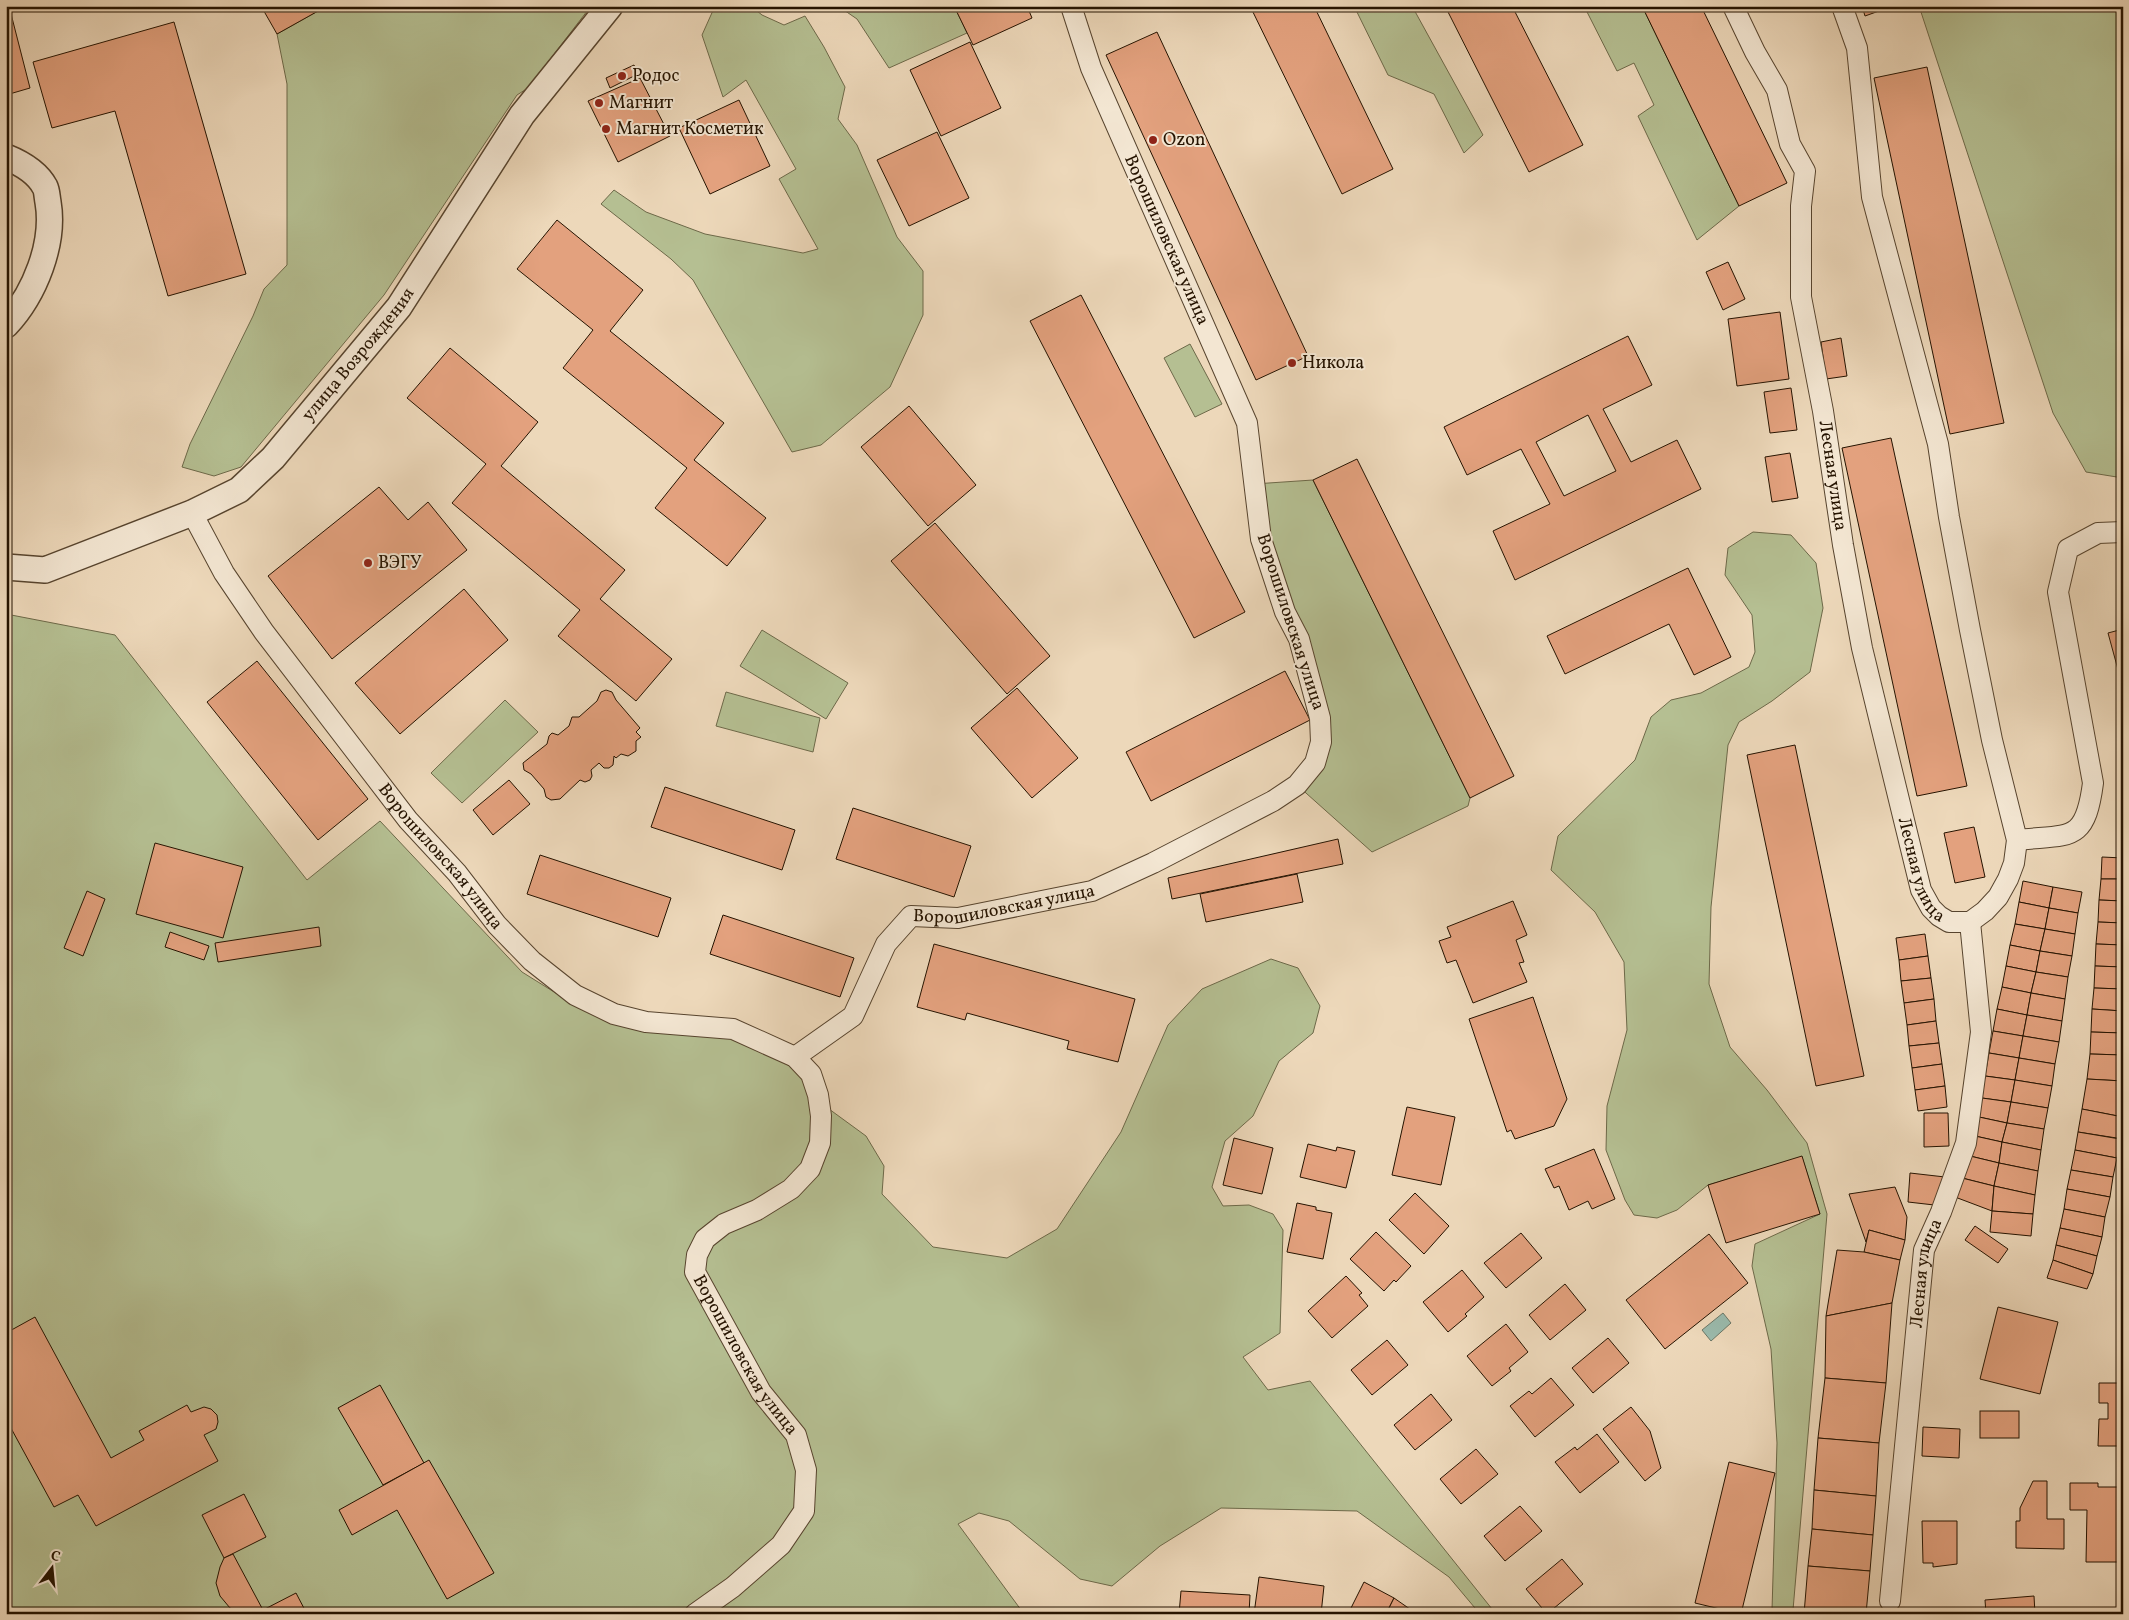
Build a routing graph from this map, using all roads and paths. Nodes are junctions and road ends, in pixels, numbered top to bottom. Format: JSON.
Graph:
{"nodes":[{"id":1,"x":610,"y":6,"type":"edge"},
{"id":2,"x":1071,"y":6,"type":"edge"},
{"id":3,"x":1733,"y":6,"type":"edge"},
{"id":4,"x":1842,"y":6,"type":"edge"},
{"id":5,"x":6,"y":156,"type":"edge"},
{"id":6,"x":6,"y":325,"type":"edge"},
{"id":7,"x":192,"y":512,"type":"junction"},
{"id":8,"x":2123,"y":532,"type":"edge"},
{"id":9,"x":6,"y":567,"type":"edge"},
{"id":10,"x":2017,"y":840,"type":"junction"},
{"id":11,"x":1970,"y":922,"type":"junction"},
{"id":12,"x":795,"y":1057,"type":"junction"},
{"id":13,"x":1890,"y":1601,"type":"dead end"},
{"id":14,"x":696,"y":1614,"type":"edge"}],
"edges":[{"from":1,"to":7,"type":"street","name":"улица Возрождения"},
{"from":2,"to":12,"type":"street","name":"Ворошиловская улица"},
{"from":3,"to":11,"type":"street","name":"Лесная улица"},
{"from":4,"to":10,"type":"street","name":"Лесная улица"},
{"from":5,"to":6,"type":"street"},
{"from":7,"to":9,"type":"street","name":"улица Возрождения"},
{"from":7,"to":12,"type":"street","name":"Ворошиловская улица"},
{"from":8,"to":10,"type":"street"},
{"from":10,"to":11,"type":"street","name":"Лесная улица"},
{"from":11,"to":13,"type":"street","name":"Лесная улица"},
{"from":12,"to":14,"type":"street","name":"Ворошиловская улица"}]}
